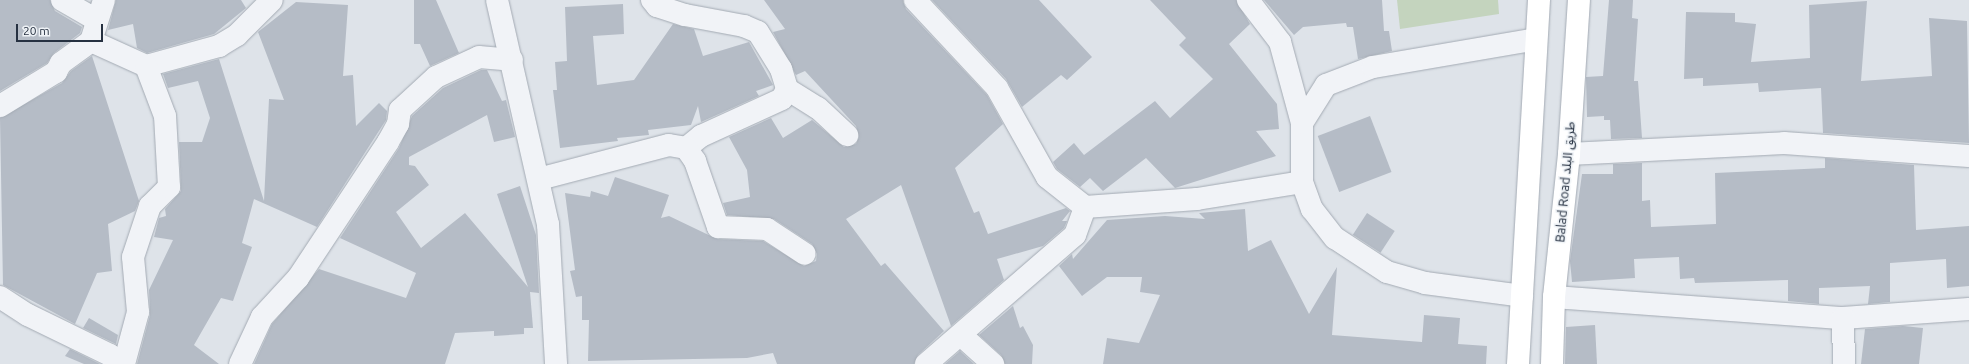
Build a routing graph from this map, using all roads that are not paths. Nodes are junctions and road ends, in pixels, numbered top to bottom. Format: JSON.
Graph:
{"nodes":[{"id":1,"x":62,"y":0,"type":"edge"},
{"id":2,"x":272,"y":0,"type":"edge"},
{"id":3,"x":497,"y":0,"type":"edge"},
{"id":4,"x":652,"y":0,"type":"edge"},
{"id":5,"x":915,"y":0,"type":"edge"},
{"id":6,"x":1248,"y":0,"type":"edge"},
{"id":7,"x":1539,"y":0,"type":"edge"},
{"id":8,"x":1579,"y":0,"type":"edge"},
{"id":9,"x":100,"y":10,"type":"edge"},
{"id":10,"x":1536,"y":39,"type":"junction"},
{"id":11,"x":91,"y":42,"type":"junction"},
{"id":12,"x":512,"y":60,"type":"junction"},
{"id":13,"x":146,"y":66,"type":"junction"},
{"id":14,"x":787,"y":90,"type":"junction"},
{"id":15,"x":0,"y":106,"type":"edge"},
{"id":16,"x":1302,"y":123,"type":"junction"},
{"id":17,"x":847,"y":135,"type":"dead end"},
{"id":18,"x":686,"y":148,"type":"junction"},
{"id":19,"x":1569,"y":154,"type":"junction"},
{"id":20,"x":1969,"y":156,"type":"edge"},
{"id":21,"x":539,"y":179,"type":"junction"},
{"id":22,"x":1302,"y":182,"type":"junction"},
{"id":23,"x":1085,"y":207,"type":"junction"},
{"id":24,"x":805,"y":254,"type":"dead end"},
{"id":25,"x":1522,"y":296,"type":"junction"},
{"id":26,"x":0,"y":297,"type":"edge"},
{"id":27,"x":1554,"y":297,"type":"junction"},
{"id":28,"x":1969,"y":309,"type":"edge"},
{"id":29,"x":1843,"y":318,"type":"junction"},
{"id":30,"x":962,"y":336,"type":"junction"},
{"id":31,"x":118,"y":364,"type":"edge"},
{"id":32,"x":124,"y":364,"type":"edge"},
{"id":33,"x":240,"y":364,"type":"edge"},
{"id":34,"x":556,"y":364,"type":"edge"},
{"id":35,"x":926,"y":364,"type":"edge"},
{"id":36,"x":993,"y":364,"type":"edge"},
{"id":37,"x":1518,"y":364,"type":"edge"},
{"id":38,"x":1552,"y":364,"type":"edge"},
{"id":39,"x":1844,"y":364,"type":"edge"}],
"edges":[{"from":1,"to":9,"type":"street"},
{"from":2,"to":13,"type":"street"},
{"from":3,"to":12,"type":"street"},
{"from":4,"to":14,"type":"street"},
{"from":5,"to":23,"type":"street"},
{"from":6,"to":16,"type":"street"},
{"from":7,"to":10,"type":"highway"},
{"from":8,"to":19,"type":"highway","name":"Balad Road طريق البلد"},
{"from":9,"to":11,"type":"street"},
{"from":10,"to":16,"type":"street"},
{"from":10,"to":25,"type":"highway"},
{"from":11,"to":13,"type":"street"},
{"from":11,"to":15,"type":"street"},
{"from":12,"to":21,"type":"street"},
{"from":12,"to":33,"type":"street"},
{"from":13,"to":32,"type":"street"},
{"from":14,"to":17,"type":"street"},
{"from":14,"to":18,"type":"street"},
{"from":16,"to":22,"type":"street"},
{"from":18,"to":21,"type":"street"},
{"from":18,"to":24,"type":"street"},
{"from":19,"to":20,"type":"street"},
{"from":19,"to":27,"type":"highway","name":"Balad Road طريق البلد"},
{"from":21,"to":34,"type":"street"},
{"from":22,"to":23,"type":"street"},
{"from":22,"to":25,"type":"street"},
{"from":23,"to":30,"type":"street"},
{"from":25,"to":37,"type":"highway"},
{"from":26,"to":31,"type":"street"},
{"from":27,"to":29,"type":"street"},
{"from":27,"to":38,"type":"highway","name":"Balad Road طريق البلد"},
{"from":28,"to":29,"type":"street"},
{"from":29,"to":39,"type":"street"},
{"from":30,"to":35,"type":"street"},
{"from":30,"to":36,"type":"street"}]}
